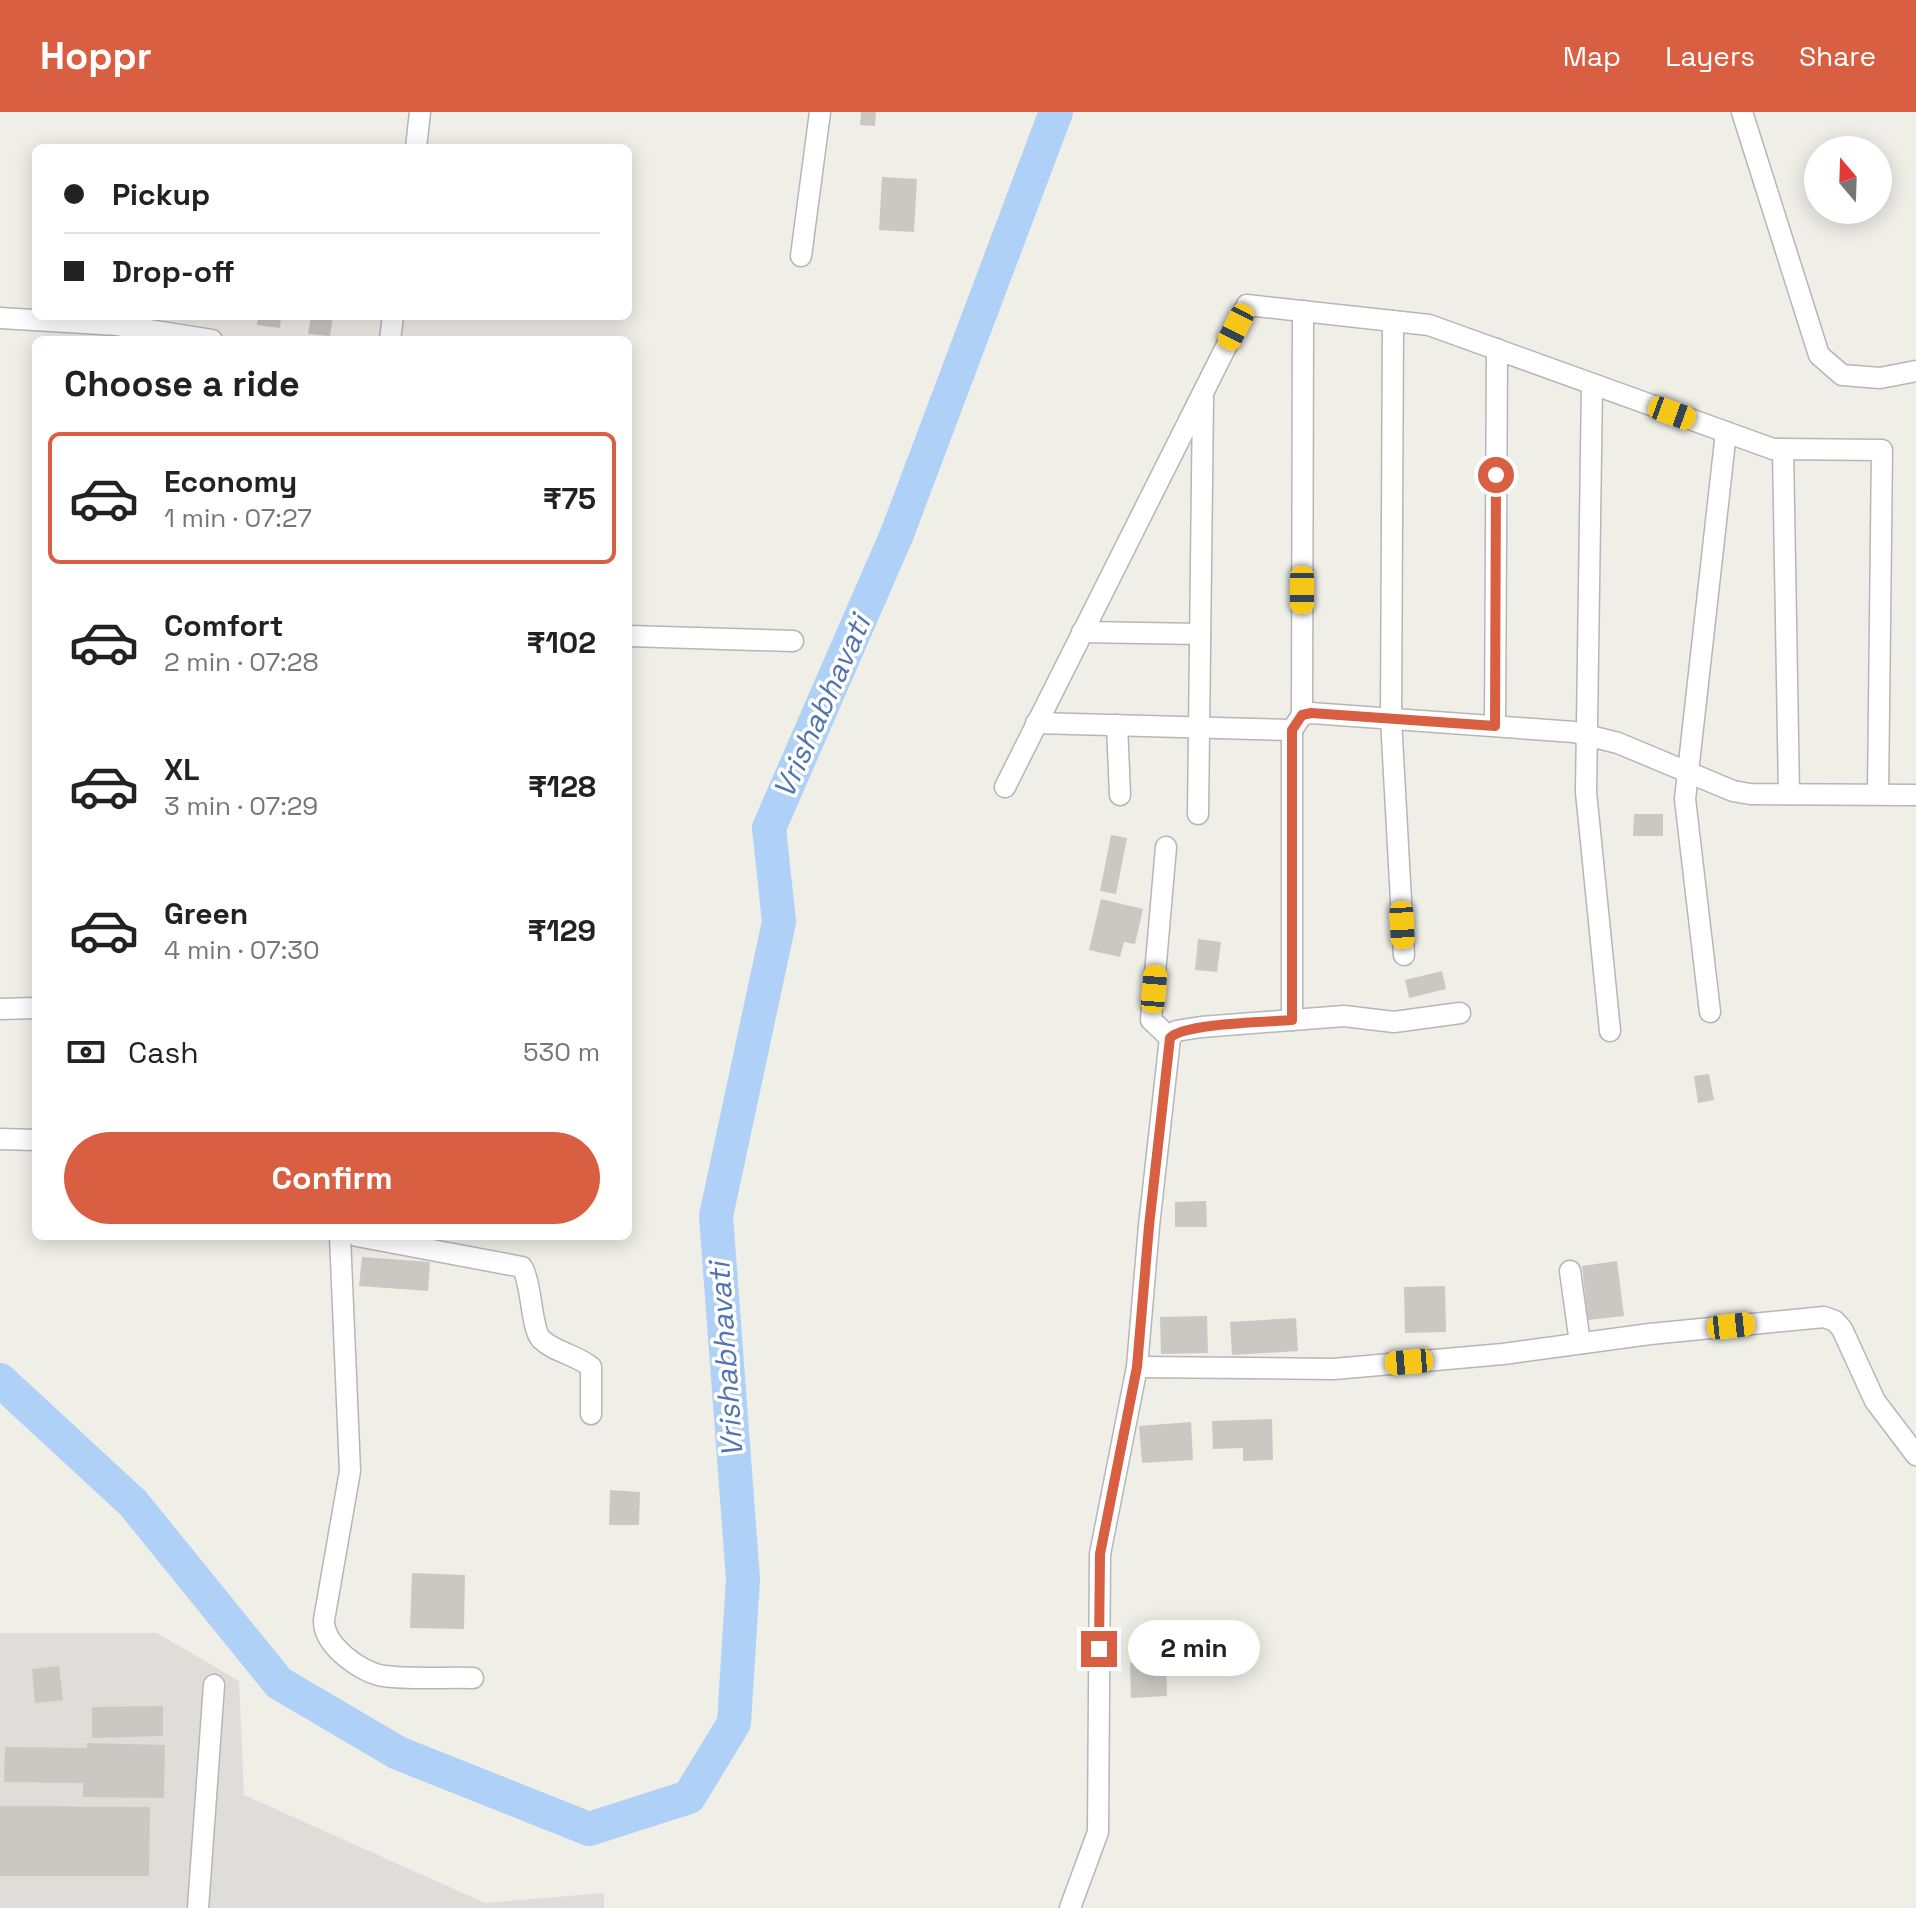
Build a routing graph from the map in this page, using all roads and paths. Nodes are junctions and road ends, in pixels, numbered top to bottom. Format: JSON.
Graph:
{"nodes":[{"id":1,"x":420,"y":112,"type":"edge"},
{"id":2,"x":820,"y":112,"type":"edge"},
{"id":3,"x":1742,"y":112,"type":"edge"},
{"id":4,"x":416,"y":144,"type":"edge"},
{"id":5,"x":801,"y":256,"type":"dead end"},
{"id":6,"x":1303,"y":311,"type":"junction"},
{"id":7,"x":0,"y":318,"type":"edge"},
{"id":8,"x":32,"y":319,"type":"edge"},
{"id":9,"x":84,"y":320,"type":"edge"},
{"id":10,"x":126,"y":321,"type":"edge"},
{"id":11,"x":1393,"y":321,"type":"junction"},
{"id":12,"x":194,"y":336,"type":"edge"},
{"id":13,"x":1497,"y":349,"type":"junction"},
{"id":14,"x":1916,"y":371,"type":"edge"},
{"id":15,"x":1592,"y":384,"type":"junction"},
{"id":16,"x":1203,"y":391,"type":"junction"},
{"id":17,"x":1726,"y":432,"type":"junction"},
{"id":18,"x":1783,"y":449,"type":"junction"},
{"id":19,"x":1082,"y":632,"type":"junction"},
{"id":20,"x":1200,"y":634,"type":"junction"},
{"id":21,"x":632,"y":636,"type":"edge"},
{"id":22,"x":793,"y":641,"type":"dead end"},
{"id":23,"x":1391,"y":719,"type":"junction"},
{"id":24,"x":1297,"y":722,"type":"junction"},
{"id":25,"x":1036,"y":723,"type":"junction"},
{"id":26,"x":1117,"y":725,"type":"junction"},
{"id":27,"x":1495,"y":726,"type":"junction"},
{"id":28,"x":1198,"y":727,"type":"junction"},
{"id":29,"x":1588,"y":735,"type":"junction"},
{"id":30,"x":1686,"y":772,"type":"junction"},
{"id":31,"x":1005,"y":787,"type":"dead end"},
{"id":32,"x":1789,"y":794,"type":"junction"},
{"id":33,"x":1878,"y":794,"type":"junction"},
{"id":34,"x":1120,"y":795,"type":"dead end"},
{"id":35,"x":1916,"y":795,"type":"edge"},
{"id":36,"x":1198,"y":814,"type":"dead end"},
{"id":37,"x":1166,"y":847,"type":"dead end"},
{"id":38,"x":1404,"y":955,"type":"dead end"},
{"id":39,"x":32,"y":1008,"type":"edge"},
{"id":40,"x":0,"y":1009,"type":"edge"},
{"id":41,"x":1710,"y":1012,"type":"dead end"},
{"id":42,"x":1460,"y":1013,"type":"dead end"},
{"id":43,"x":1292,"y":1020,"type":"junction"},
{"id":44,"x":1610,"y":1031,"type":"dead end"},
{"id":45,"x":1170,"y":1038,"type":"junction"},
{"id":46,"x":0,"y":1139,"type":"edge"},
{"id":47,"x":32,"y":1140,"type":"edge"},
{"id":48,"x":340,"y":1240,"type":"edge"},
{"id":49,"x":378,"y":1240,"type":"edge"},
{"id":50,"x":1570,"y":1271,"type":"dead end"},
{"id":51,"x":1580,"y":1343,"type":"junction"},
{"id":52,"x":1137,"y":1367,"type":"junction"},
{"id":53,"x":591,"y":1414,"type":"dead end"},
{"id":54,"x":1916,"y":1455,"type":"edge"},
{"id":55,"x":473,"y":1678,"type":"dead end"},
{"id":56,"x":214,"y":1685,"type":"dead end"},
{"id":57,"x":198,"y":1908,"type":"edge"},
{"id":58,"x":1070,"y":1908,"type":"edge"}],
"edges":[{"from":1,"to":4,"type":"street"},
{"from":2,"to":5,"type":"street"},
{"from":3,"to":14,"type":"street"},
{"from":6,"to":11,"type":"street"},
{"from":6,"to":16,"type":"street"},
{"from":6,"to":24,"type":"street"},
{"from":7,"to":8,"type":"street"},
{"from":9,"to":10,"type":"street"},
{"from":10,"to":12,"type":"street"},
{"from":11,"to":13,"type":"street"},
{"from":11,"to":23,"type":"street"},
{"from":13,"to":15,"type":"street"},
{"from":13,"to":27,"type":"street"},
{"from":15,"to":17,"type":"street"},
{"from":15,"to":29,"type":"street"},
{"from":16,"to":19,"type":"street"},
{"from":16,"to":20,"type":"street"},
{"from":17,"to":18,"type":"street"},
{"from":17,"to":30,"type":"street"},
{"from":18,"to":32,"type":"street"},
{"from":18,"to":33,"type":"street"},
{"from":19,"to":20,"type":"street"},
{"from":19,"to":25,"type":"street"},
{"from":20,"to":28,"type":"street"},
{"from":21,"to":22,"type":"street"},
{"from":23,"to":24,"type":"street"},
{"from":23,"to":27,"type":"street"},
{"from":23,"to":38,"type":"street"},
{"from":24,"to":28,"type":"street"},
{"from":24,"to":43,"type":"street"},
{"from":25,"to":26,"type":"street"},
{"from":25,"to":31,"type":"street"},
{"from":26,"to":28,"type":"street"},
{"from":26,"to":34,"type":"street"},
{"from":27,"to":29,"type":"street"},
{"from":28,"to":36,"type":"street"},
{"from":29,"to":30,"type":"street"},
{"from":29,"to":44,"type":"street"},
{"from":30,"to":32,"type":"street"},
{"from":30,"to":41,"type":"street"},
{"from":32,"to":33,"type":"street"},
{"from":33,"to":35,"type":"street"},
{"from":37,"to":45,"type":"street"},
{"from":39,"to":40,"type":"street"},
{"from":42,"to":43,"type":"street"},
{"from":43,"to":45,"type":"street"},
{"from":45,"to":52,"type":"street"},
{"from":46,"to":47,"type":"street"},
{"from":48,"to":55,"type":"street"},
{"from":49,"to":53,"type":"street"},
{"from":50,"to":51,"type":"street"},
{"from":51,"to":52,"type":"street"},
{"from":51,"to":54,"type":"street"},
{"from":52,"to":58,"type":"street"},
{"from":56,"to":57,"type":"street"}]}
